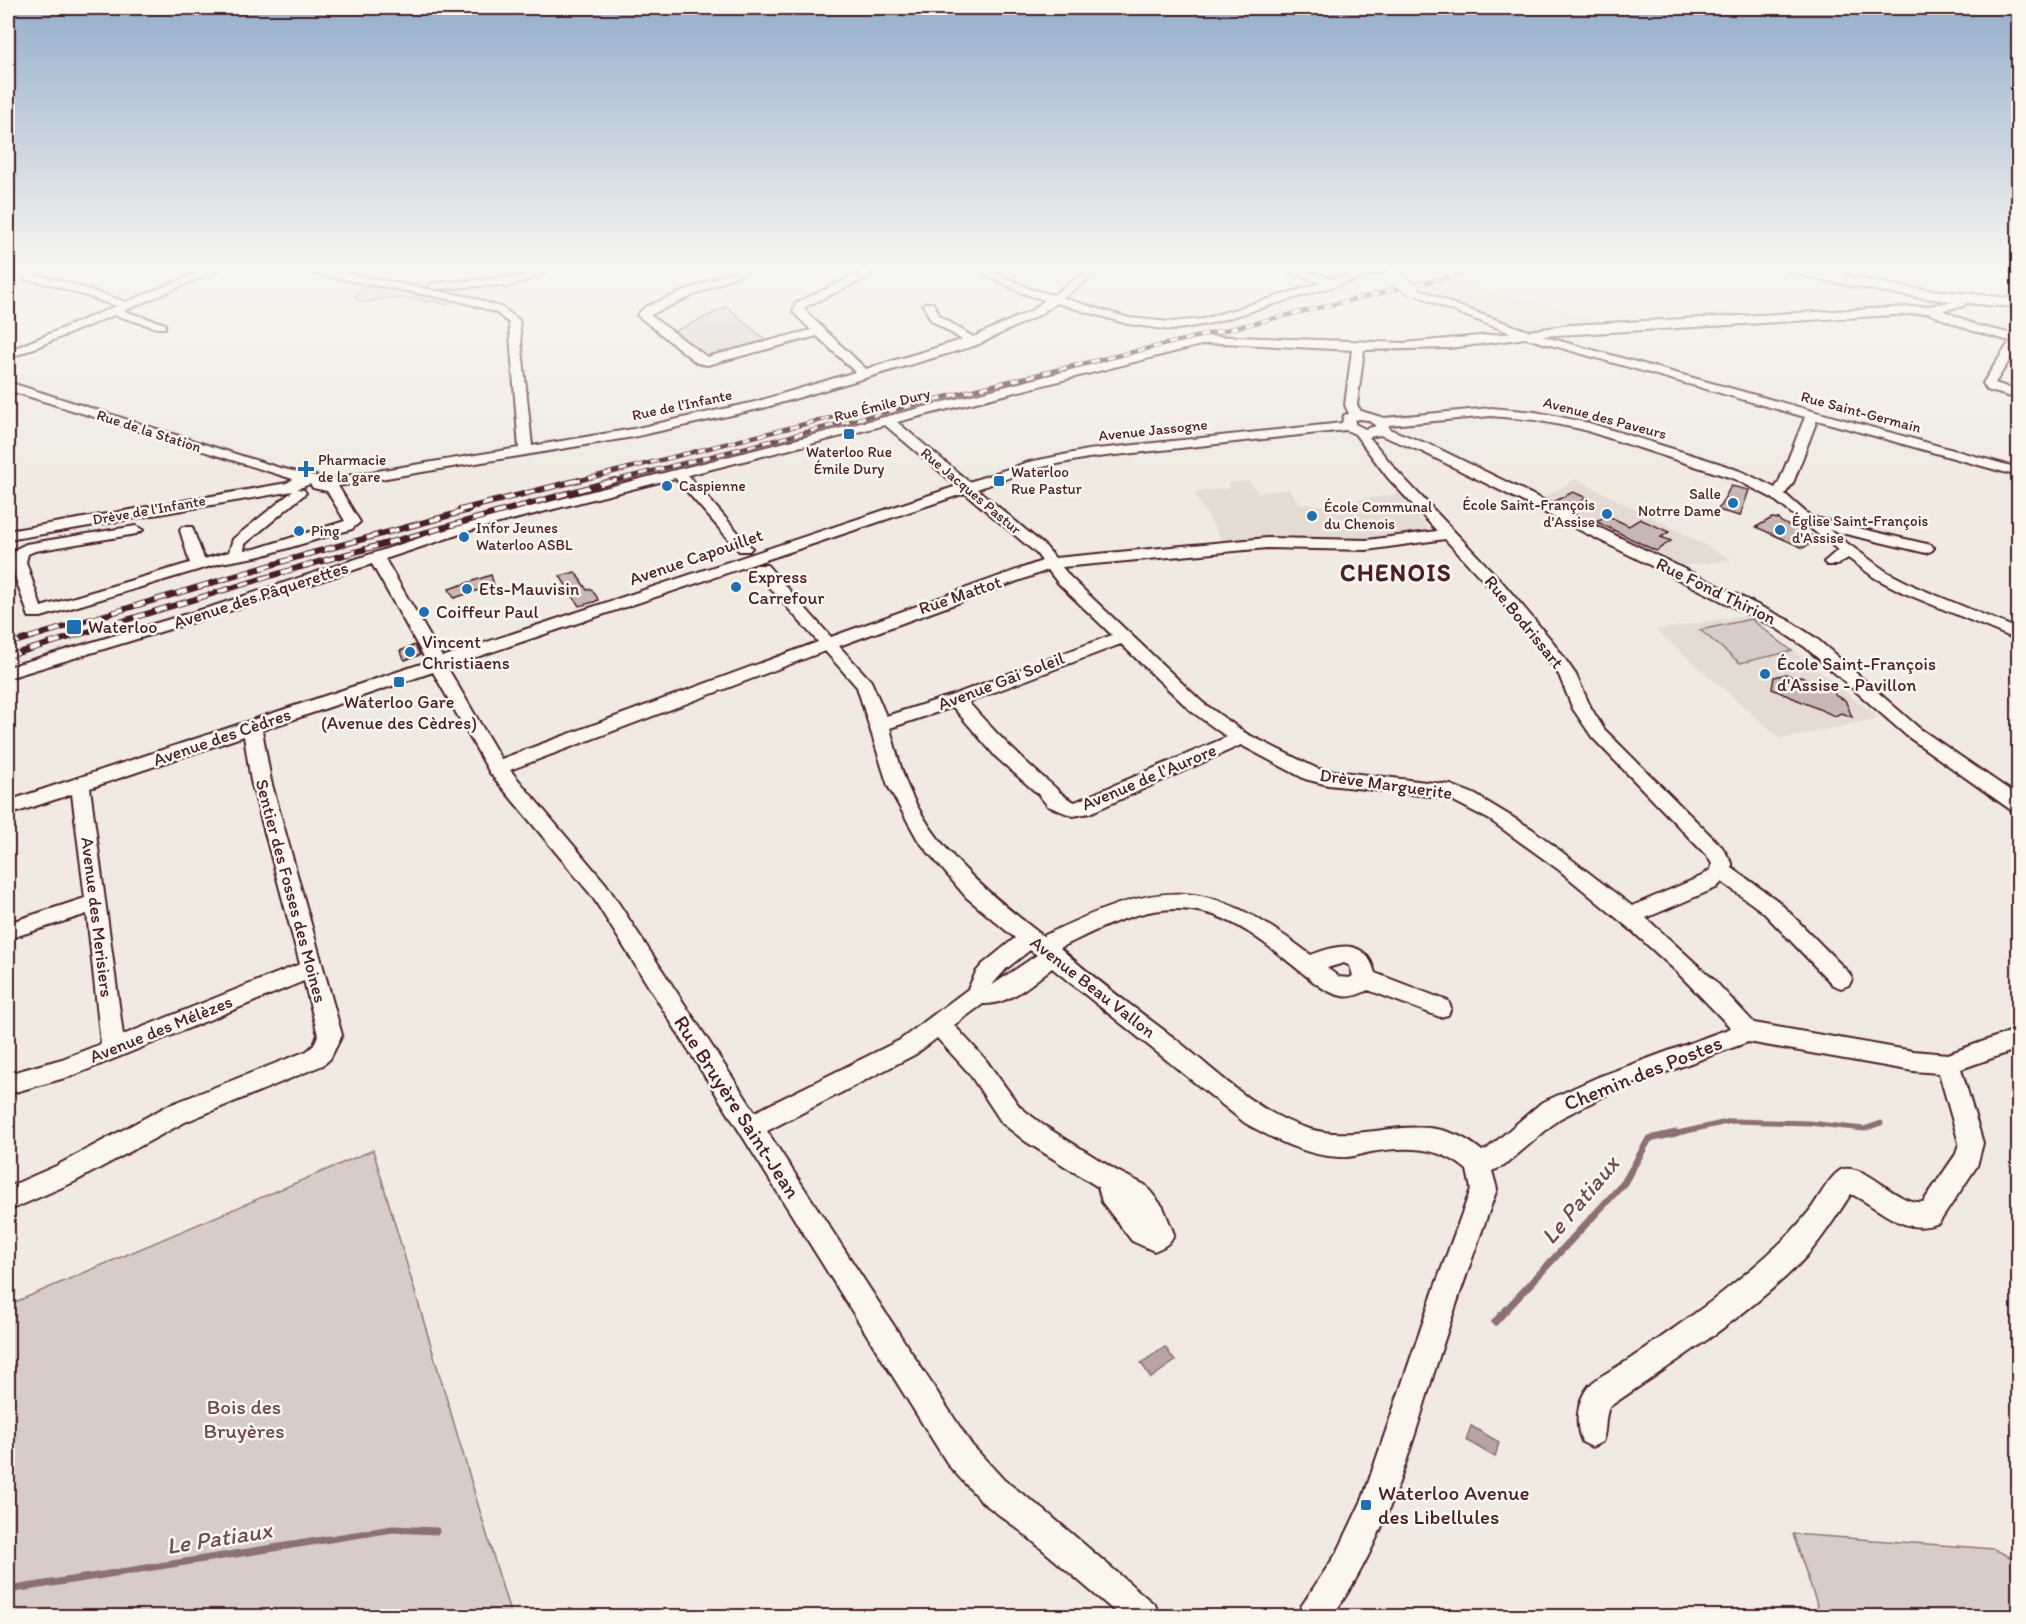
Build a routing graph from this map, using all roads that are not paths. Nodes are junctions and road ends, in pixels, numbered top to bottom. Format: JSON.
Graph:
{"nodes":[{"id":1,"x":35,"y":344,"type":"edge"},
{"id":2,"x":517,"y":344,"type":"edge"},
{"id":3,"x":680,"y":344,"type":"edge"},
{"id":4,"x":773,"y":344,"type":"edge"},
{"id":5,"x":831,"y":344,"type":"edge"},
{"id":6,"x":967,"y":344,"type":"edge"},
{"id":7,"x":1190,"y":344,"type":"edge"},
{"id":8,"x":1315,"y":344,"type":"edge"},
{"id":9,"x":1449,"y":344,"type":"edge"},
{"id":10,"x":1557,"y":344,"type":"edge"},
{"id":11,"x":2015,"y":344,"type":"edge"},
{"id":12,"x":1358,"y":346,"type":"junction"},
{"id":13,"x":8,"y":355,"type":"edge"},
{"id":14,"x":864,"y":374,"type":"junction"},
{"id":15,"x":8,"y":386,"type":"edge"},
{"id":16,"x":2019,"y":395,"type":"edge"},
{"id":17,"x":1812,"y":415,"type":"junction"},
{"id":18,"x":888,"y":421,"type":"junction"},
{"id":19,"x":1355,"y":424,"type":"junction"},
{"id":20,"x":1381,"y":426,"type":"junction"},
{"id":21,"x":526,"y":450,"type":"junction"},
{"id":22,"x":2019,"y":472,"type":"edge"},
{"id":23,"x":679,"y":474,"type":"junction"},
{"id":24,"x":314,"y":482,"type":"junction"},
{"id":25,"x":294,"y":485,"type":"junction"},
{"id":26,"x":967,"y":488,"type":"junction"},
{"id":27,"x":1777,"y":495,"type":"junction"},
{"id":28,"x":1806,"y":520,"type":"junction"},
{"id":29,"x":136,"y":530,"type":"dead end"},
{"id":30,"x":187,"y":530,"type":"dead end"},
{"id":31,"x":1447,"y":534,"type":"junction"},
{"id":32,"x":8,"y":535,"type":"edge"},
{"id":33,"x":810,"y":539,"type":"junction"},
{"id":34,"x":744,"y":548,"type":"junction"},
{"id":35,"x":1926,"y":548,"type":"dead end"},
{"id":36,"x":1848,"y":550,"type":"junction"},
{"id":37,"x":236,"y":555,"type":"junction"},
{"id":38,"x":376,"y":558,"type":"junction"},
{"id":39,"x":1832,"y":562,"type":"dead end"},
{"id":40,"x":1052,"y":563,"type":"junction"},
{"id":41,"x":199,"y":565,"type":"junction"},
{"id":42,"x":761,"y":568,"type":"junction"},
{"id":43,"x":692,"y":579,"type":"junction"},
{"id":44,"x":2019,"y":635,"type":"edge"},
{"id":45,"x":1124,"y":638,"type":"junction"},
{"id":46,"x":828,"y":644,"type":"junction"},
{"id":47,"x":436,"y":664,"type":"junction"},
{"id":48,"x":8,"y":673,"type":"edge"},
{"id":49,"x":956,"y":700,"type":"junction"},
{"id":50,"x":879,"y":725,"type":"junction"},
{"id":51,"x":252,"y":727,"type":"junction"},
{"id":52,"x":1242,"y":738,"type":"junction"},
{"id":53,"x":497,"y":768,"type":"junction"},
{"id":54,"x":80,"y":785,"type":"junction"},
{"id":55,"x":2019,"y":805,"type":"edge"},
{"id":56,"x":8,"y":808,"type":"edge"},
{"id":57,"x":1721,"y":872,"type":"junction"},
{"id":58,"x":96,"y":903,"type":"junction"},
{"id":59,"x":1631,"y":916,"type":"junction"},
{"id":60,"x":8,"y":931,"type":"edge"},
{"id":61,"x":1042,"y":946,"type":"junction"},
{"id":62,"x":1309,"y":966,"type":"junction"},
{"id":63,"x":312,"y":968,"type":"junction"},
{"id":64,"x":1365,"y":979,"type":"junction"},
{"id":65,"x":1840,"y":979,"type":"dead end"},
{"id":66,"x":1440,"y":1008,"type":"dead end"},
{"id":67,"x":939,"y":1024,"type":"junction"},
{"id":68,"x":1748,"y":1032,"type":"junction"},
{"id":69,"x":2019,"y":1039,"type":"edge"},
{"id":70,"x":112,"y":1049,"type":"junction"},
{"id":71,"x":1948,"y":1064,"type":"junction"},
{"id":72,"x":8,"y":1084,"type":"edge"},
{"id":73,"x":750,"y":1127,"type":"junction"},
{"id":74,"x":1478,"y":1164,"type":"junction"},
{"id":75,"x":1111,"y":1181,"type":"dead end"},
{"id":76,"x":8,"y":1199,"type":"edge"},
{"id":77,"x":1592,"y":1432,"type":"dead end"},
{"id":78,"x":1144,"y":1617,"type":"edge"},
{"id":79,"x":1313,"y":1617,"type":"edge"}],
"edges":[{"from":1,"to":13,"type":"street"},
{"from":2,"to":21,"type":"street"},
{"from":3,"to":4,"type":"street"},
{"from":5,"to":14,"type":"street"},
{"from":6,"to":14,"type":"street","name":"Rue de l'Infante"},
{"from":7,"to":18,"type":"street","name":"Rue Émile Dury"},
{"from":8,"to":12,"type":"street","name":"Rue Émile Dury"},
{"from":9,"to":12,"type":"street","name":"Rue Émile Dury"},
{"from":10,"to":17,"type":"street","name":"Rue Saint-Germain"},
{"from":11,"to":16,"type":"street"},
{"from":12,"to":19,"type":"street"},
{"from":14,"to":21,"type":"street","name":"Rue de l'Infante"},
{"from":15,"to":25,"type":"street","name":"Rue de la Station"},
{"from":17,"to":22,"type":"street","name":"Rue Saint-Germain"},
{"from":17,"to":27,"type":"street"},
{"from":18,"to":23,"type":"street","name":"Rue Émile Dury"},
{"from":18,"to":26,"type":"street","name":"Rue Jacques Pastur"},
{"from":19,"to":20,"type":"street"},
{"from":19,"to":26,"type":"street","name":"Avenue Jassogne"},
{"from":19,"to":31,"type":"street","name":"Rue Bodrissart"},
{"from":20,"to":27,"type":"street","name":"Avenue des Paveurs"},
{"from":20,"to":55,"type":"street","name":"Rue Fond Thirion"},
{"from":21,"to":24,"type":"street","name":"Rue de l'Infante"},
{"from":23,"to":34,"type":"street"},
{"from":23,"to":38,"type":"street","name":"Rue Émile Dury"},
{"from":24,"to":25,"type":"street","name":"Rue de l'Infante"},
{"from":24,"to":37,"type":"street"},
{"from":25,"to":32,"type":"street","name":"Drève de l'Infante"},
{"from":25,"to":37,"type":"street"},
{"from":26,"to":33,"type":"street","name":"Avenue Capouillet"},
{"from":26,"to":40,"type":"street","name":"Rue Jacques Pastur"},
{"from":27,"to":28,"type":"street","name":"Avenue des Paveurs"},
{"from":28,"to":35,"type":"street"},
{"from":28,"to":36,"type":"street","name":"Avenue des Paveurs"},
{"from":29,"to":41,"type":"street"},
{"from":30,"to":41,"type":"street"},
{"from":31,"to":40,"type":"street","name":"Rue Mattot"},
{"from":31,"to":57,"type":"street","name":"Rue Bodrissart"},
{"from":33,"to":34,"type":"street"},
{"from":33,"to":42,"type":"street"},
{"from":33,"to":43,"type":"street","name":"Avenue Capouillet"},
{"from":34,"to":43,"type":"street"},
{"from":36,"to":39,"type":"street"},
{"from":36,"to":44,"type":"street","name":"Avenue des Paveurs"},
{"from":37,"to":41,"type":"street"},
{"from":38,"to":47,"type":"street","name":"Rue Bruyère Saint-Jean"},
{"from":38,"to":48,"type":"street","name":"Avenue des Pâquerettes"},
{"from":40,"to":45,"type":"street","name":"Drève Marguerite"},
{"from":40,"to":46,"type":"street","name":"Rue Mattot"},
{"from":42,"to":43,"type":"street"},
{"from":42,"to":46,"type":"street","name":"Avenue Beau Vallon"},
{"from":43,"to":47,"type":"street","name":"Avenue Capouillet"},
{"from":45,"to":49,"type":"street","name":"Avenue Gai Soleil"},
{"from":45,"to":52,"type":"street","name":"Drève Marguerite"},
{"from":46,"to":50,"type":"street","name":"Avenue Beau Vallon"},
{"from":46,"to":53,"type":"street","name":"Rue Mattot"},
{"from":47,"to":51,"type":"street","name":"Avenue des Cèdres"},
{"from":47,"to":53,"type":"street","name":"Rue Bruyère Saint-Jean"},
{"from":49,"to":50,"type":"street","name":"Avenue Gai Soleil"},
{"from":49,"to":52,"type":"street","name":"Avenue de l'Aurore"},
{"from":50,"to":61,"type":"street","name":"Avenue Beau Vallon"},
{"from":51,"to":54,"type":"street","name":"Avenue des Cèdres"},
{"from":51,"to":63,"type":"street","name":"Sentier des Fosses des Moines"},
{"from":52,"to":59,"type":"street","name":"Drève Marguerite"},
{"from":53,"to":73,"type":"street","name":"Rue Bruyère Saint-Jean"},
{"from":54,"to":56,"type":"street","name":"Avenue des Cèdres"},
{"from":54,"to":58,"type":"street","name":"Avenue des Merisiers"},
{"from":57,"to":59,"type":"street"},
{"from":57,"to":65,"type":"street"},
{"from":58,"to":60,"type":"street"},
{"from":58,"to":70,"type":"street","name":"Avenue des Merisiers"},
{"from":59,"to":68,"type":"street","name":"Drève Marguerite"},
{"from":61,"to":62,"type":"street"},
{"from":61,"to":67,"type":"street"},
{"from":61,"to":74,"type":"street","name":"Avenue Beau Vallon"},
{"from":62,"to":64,"type":"street"},
{"from":62,"to":64,"type":"street"},
{"from":63,"to":70,"type":"street","name":"Avenue des Mélèzes"},
{"from":63,"to":76,"type":"street","name":"Sentier des Fosses des Moines"},
{"from":64,"to":66,"type":"street"},
{"from":67,"to":73,"type":"street"},
{"from":67,"to":75,"type":"street"},
{"from":68,"to":71,"type":"street","name":"Chemin des Postes"},
{"from":68,"to":74,"type":"street","name":"Chemin des Postes"},
{"from":69,"to":71,"type":"street","name":"Chemin des Postes"},
{"from":70,"to":72,"type":"street","name":"Avenue des Mélèzes"},
{"from":71,"to":77,"type":"street"},
{"from":73,"to":78,"type":"street","name":"Rue Bruyère Saint-Jean"},
{"from":74,"to":79,"type":"street"}]}
